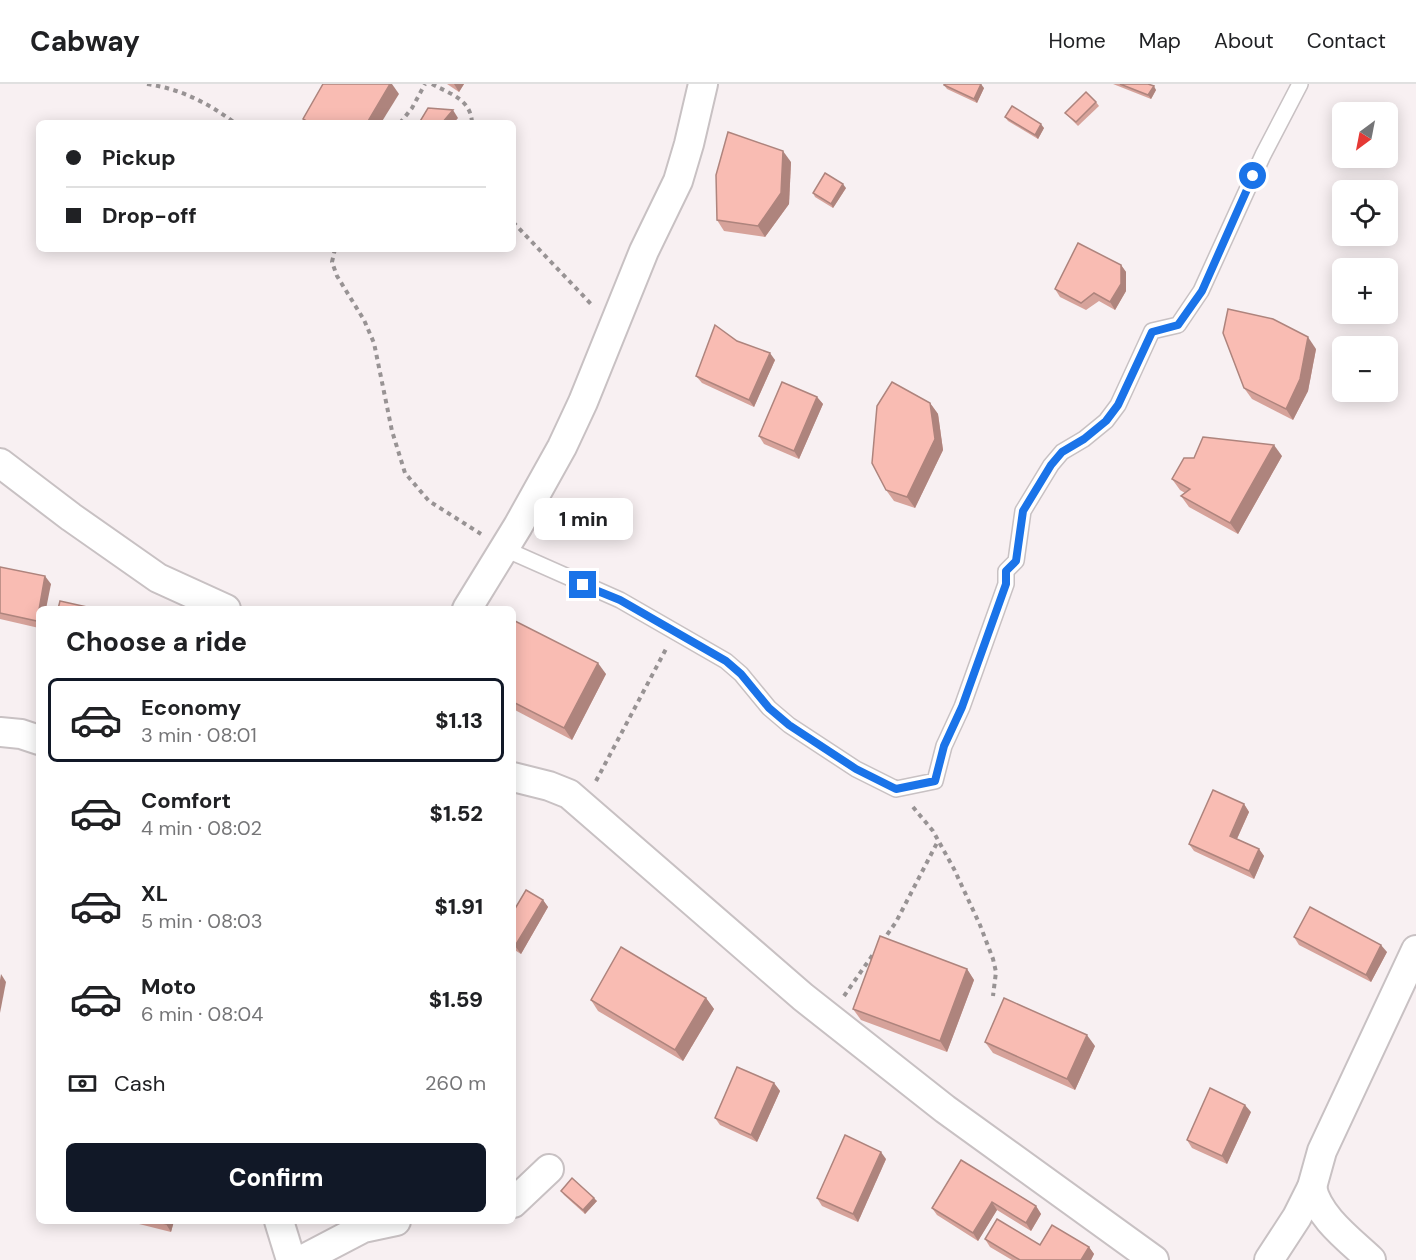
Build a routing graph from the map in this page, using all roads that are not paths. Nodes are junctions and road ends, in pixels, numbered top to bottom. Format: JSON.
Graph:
{"nodes":[{"id":1,"x":703,"y":84,"type":"edge"},
{"id":2,"x":1300,"y":84,"type":"edge"},
{"id":3,"x":0,"y":463,"type":"edge"},
{"id":4,"x":505,"y":549,"type":"junction"},
{"id":5,"x":219,"y":606,"type":"edge"},
{"id":6,"x":469,"y":606,"type":"edge"},
{"id":7,"x":0,"y":732,"type":"edge"},
{"id":8,"x":36,"y":739,"type":"edge"},
{"id":9,"x":516,"y":778,"type":"edge"},
{"id":10,"x":1416,"y":951,"type":"edge"},
{"id":11,"x":549,"y":1169,"type":"dead end"},
{"id":12,"x":1312,"y":1187,"type":"junction"},
{"id":13,"x":516,"y":1200,"type":"edge"},
{"id":14,"x":280,"y":1224,"type":"edge"},
{"id":15,"x":382,"y":1224,"type":"edge"},
{"id":16,"x":291,"y":1260,"type":"edge"},
{"id":17,"x":302,"y":1260,"type":"edge"},
{"id":18,"x":1154,"y":1260,"type":"edge"},
{"id":19,"x":1269,"y":1260,"type":"edge"},
{"id":20,"x":1371,"y":1260,"type":"edge"}],
"edges":[{"from":1,"to":4,"type":"street"},
{"from":2,"to":4,"type":"lane"},
{"from":3,"to":5,"type":"street"},
{"from":4,"to":6,"type":"street"},
{"from":7,"to":8,"type":"street"},
{"from":9,"to":18,"type":"street"},
{"from":10,"to":12,"type":"street"},
{"from":11,"to":13,"type":"street"},
{"from":12,"to":19,"type":"street"},
{"from":12,"to":20,"type":"street"},
{"from":14,"to":16,"type":"street"},
{"from":15,"to":17,"type":"street"}]}
